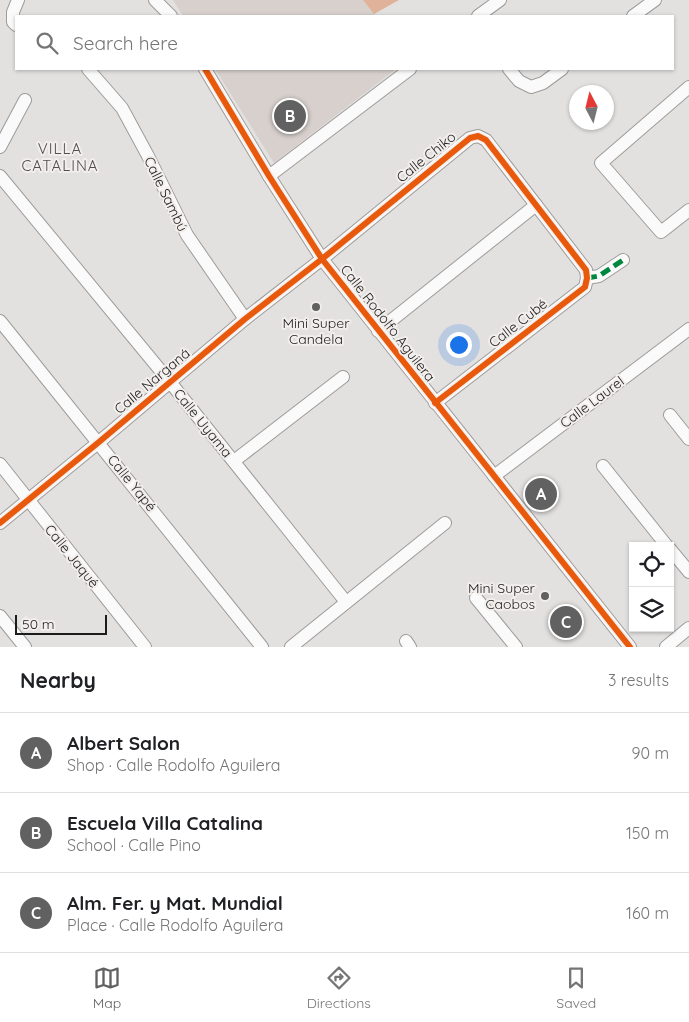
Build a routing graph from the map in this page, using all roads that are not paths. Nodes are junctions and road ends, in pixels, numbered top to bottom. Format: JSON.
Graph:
{"nodes":[{"id":1,"x":18,"y":0,"type":"edge"},
{"id":2,"x":154,"y":0,"type":"edge"},
{"id":3,"x":500,"y":0,"type":"edge"},
{"id":4,"x":655,"y":0,"type":"edge"},
{"id":5,"x":170,"y":15,"type":"edge"},
{"id":6,"x":479,"y":15,"type":"edge"},
{"id":7,"x":634,"y":15,"type":"edge"},
{"id":8,"x":15,"y":24,"type":"edge"},
{"id":9,"x":89,"y":70,"type":"edge"},
{"id":10,"x":206,"y":70,"type":"edge"},
{"id":11,"x":409,"y":70,"type":"edge"},
{"id":12,"x":510,"y":70,"type":"edge"},
{"id":13,"x":561,"y":70,"type":"edge"},
{"id":14,"x":689,"y":87,"type":"edge"},
{"id":15,"x":25,"y":100,"type":"dead end"},
{"id":16,"x":0,"y":147,"type":"edge"},
{"id":17,"x":0,"y":176,"type":"edge"},
{"id":18,"x":269,"y":176,"type":"junction"},
{"id":19,"x":536,"y":205,"type":"junction"},
{"id":20,"x":689,"y":210,"type":"edge"},
{"id":21,"x":322,"y":259,"type":"junction"},
{"id":22,"x":624,"y":260,"type":"dead end"},
{"id":23,"x":588,"y":278,"type":"junction"},
{"id":24,"x":245,"y":319,"type":"junction"},
{"id":25,"x":0,"y":321,"type":"edge"},
{"id":26,"x":689,"y":329,"type":"edge"},
{"id":27,"x":378,"y":331,"type":"junction"},
{"id":28,"x":342,"y":377,"type":"dead end"},
{"id":29,"x":170,"y":382,"type":"junction"},
{"id":30,"x":435,"y":403,"type":"junction"},
{"id":31,"x":670,"y":415,"type":"dead end"},
{"id":32,"x":689,"y":439,"type":"edge"},
{"id":33,"x":99,"y":442,"type":"junction"},
{"id":34,"x":234,"y":461,"type":"junction"},
{"id":35,"x":0,"y":464,"type":"edge"},
{"id":36,"x":602,"y":466,"type":"dead end"},
{"id":37,"x":494,"y":476,"type":"junction"},
{"id":38,"x":27,"y":501,"type":"junction"},
{"id":39,"x":0,"y":523,"type":"edge"},
{"id":40,"x":444,"y":523,"type":"dead end"},
{"id":41,"x":665,"y":542,"type":"edge"},
{"id":42,"x":674,"y":554,"type":"edge"},
{"id":43,"x":689,"y":572,"type":"edge"},
{"id":44,"x":476,"y":598,"type":"dead end"},
{"id":45,"x":346,"y":602,"type":"junction"},
{"id":46,"x":0,"y":616,"type":"edge"},
{"id":47,"x":689,"y":628,"type":"edge"},
{"id":48,"x":25,"y":647,"type":"edge"},
{"id":49,"x":145,"y":647,"type":"edge"},
{"id":50,"x":262,"y":647,"type":"edge"},
{"id":51,"x":291,"y":647,"type":"edge"},
{"id":52,"x":516,"y":647,"type":"edge"},
{"id":53,"x":630,"y":647,"type":"edge"},
{"id":54,"x":666,"y":647,"type":"edge"}],
"edges":[{"from":1,"to":8,"type":"street"},
{"from":2,"to":5,"type":"street"},
{"from":3,"to":6,"type":"street"},
{"from":4,"to":7,"type":"street"},
{"from":9,"to":24,"type":"street","name":"Calle Sambú"},
{"from":10,"to":18,"type":"street","name":"Calle Rodolfo Aguilera"},
{"from":11,"to":18,"type":"street"},
{"from":12,"to":13,"type":"street"},
{"from":14,"to":20,"type":"street"},
{"from":15,"to":16,"type":"street"},
{"from":17,"to":29,"type":"street","name":"Calle Uyama"},
{"from":18,"to":21,"type":"street","name":"Calle Rodolfo Aguilera"},
{"from":19,"to":21,"type":"street","name":"Calle Chiko"},
{"from":19,"to":23,"type":"street","name":"Calle Chiko"},
{"from":19,"to":27,"type":"street"},
{"from":21,"to":24,"type":"street","name":"Calle Narganá"},
{"from":21,"to":27,"type":"street","name":"Calle Rodolfo Aguilera"},
{"from":22,"to":23,"type":"street","name":"Calle Cubé"},
{"from":23,"to":30,"type":"street","name":"Calle Cubé"},
{"from":24,"to":29,"type":"street","name":"Calle Narganá"},
{"from":25,"to":33,"type":"street","name":"Calle Yapé"},
{"from":26,"to":37,"type":"street","name":"Calle Laurel"},
{"from":27,"to":30,"type":"street","name":"Calle Rodolfo Aguilera"},
{"from":28,"to":34,"type":"street"},
{"from":29,"to":33,"type":"street","name":"Calle Narganá"},
{"from":29,"to":34,"type":"street","name":"Calle Uyama"},
{"from":30,"to":37,"type":"street","name":"Calle Rodolfo Aguilera"},
{"from":31,"to":32,"type":"street"},
{"from":33,"to":38,"type":"street","name":"Calle Narganá"},
{"from":33,"to":50,"type":"street","name":"Calle Yapé"},
{"from":34,"to":45,"type":"street","name":"Calle Uyama"},
{"from":35,"to":38,"type":"street","name":"Calle Jaqué"},
{"from":36,"to":41,"type":"street"},
{"from":37,"to":53,"type":"street","name":"Calle Rodolfo Aguilera"},
{"from":38,"to":39,"type":"street","name":"Calle Narganá"},
{"from":38,"to":49,"type":"street","name":"Calle Jaqué"},
{"from":40,"to":45,"type":"street"},
{"from":42,"to":43,"type":"street"},
{"from":44,"to":52,"type":"street"},
{"from":45,"to":51,"type":"street"},
{"from":46,"to":48,"type":"street"},
{"from":47,"to":54,"type":"street"}]}
